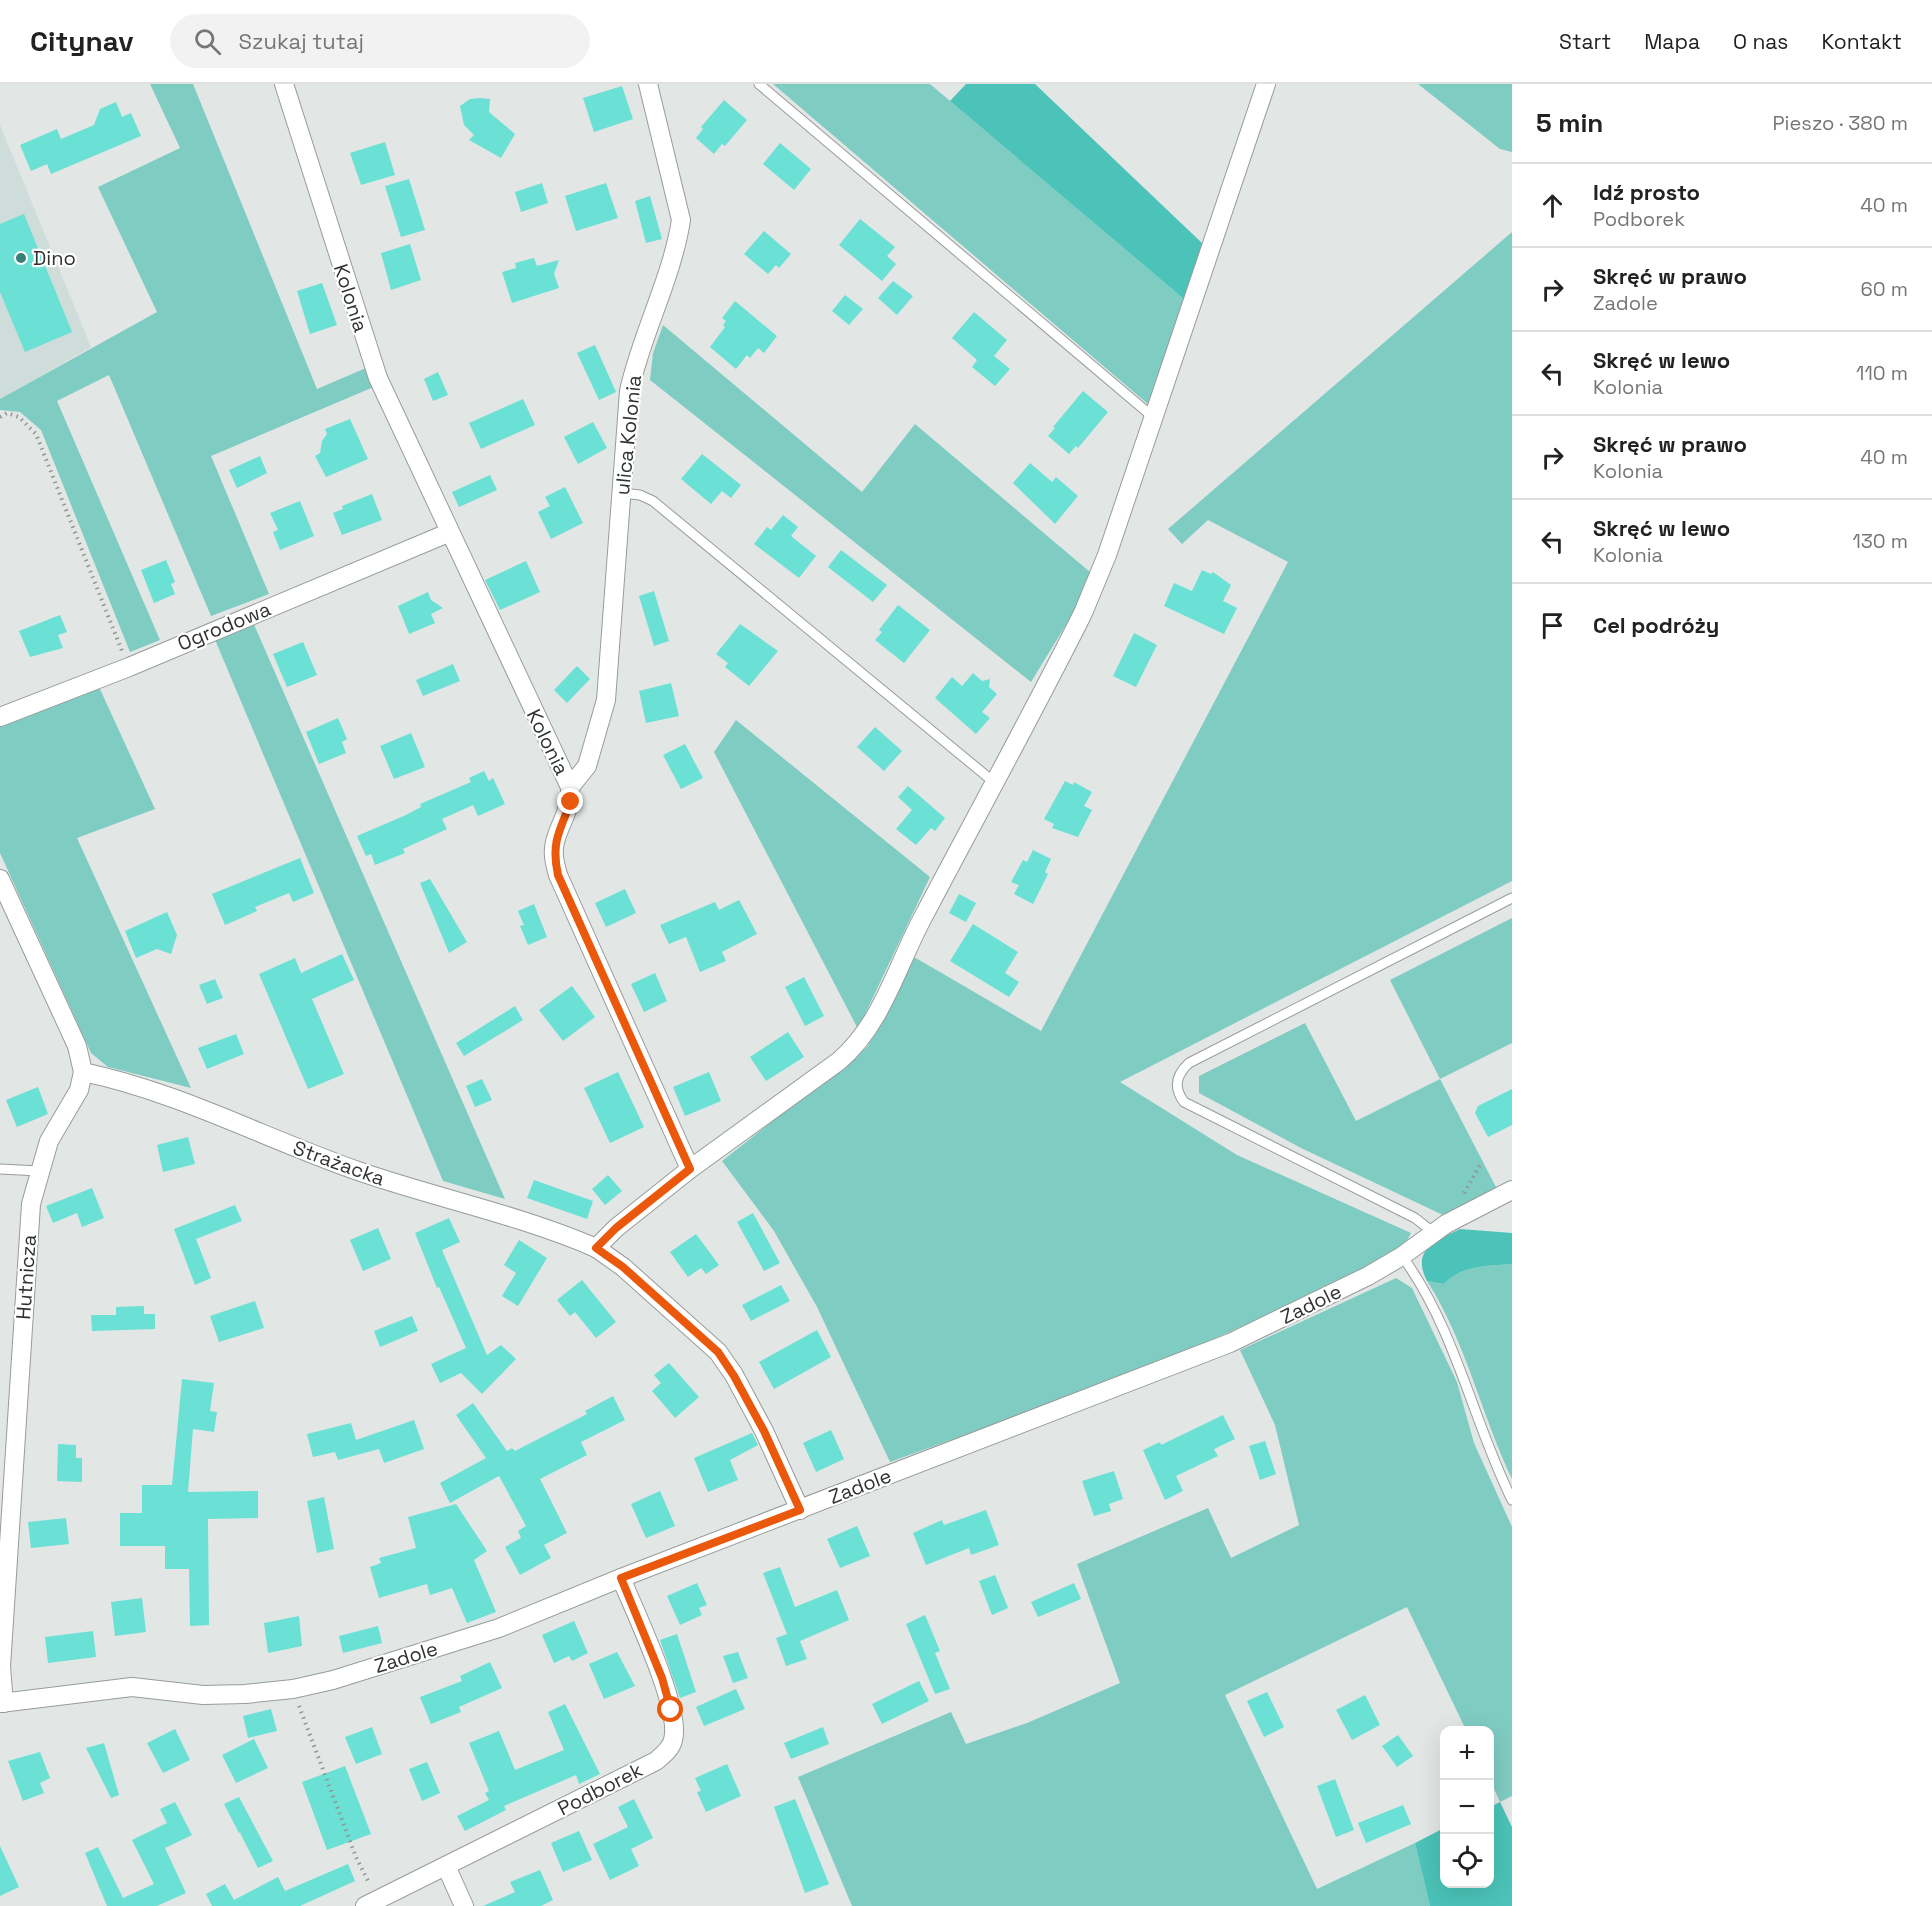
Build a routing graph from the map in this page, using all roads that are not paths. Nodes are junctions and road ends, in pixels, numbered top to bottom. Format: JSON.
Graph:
{"nodes":[{"id":1,"x":284,"y":84,"type":"edge"},
{"id":2,"x":648,"y":84,"type":"edge"},
{"id":3,"x":759,"y":84,"type":"edge"},
{"id":4,"x":1266,"y":84,"type":"edge"},
{"id":5,"x":1153,"y":417,"type":"junction"},
{"id":6,"x":622,"y":493,"type":"junction"},
{"id":7,"x":448,"y":533,"type":"junction"},
{"id":8,"x":0,"y":717,"type":"edge"},
{"id":9,"x":995,"y":783,"type":"junction"},
{"id":10,"x":570,"y":787,"type":"junction"},
{"id":11,"x":0,"y":879,"type":"edge"},
{"id":12,"x":1512,"y":898,"type":"edge"},
{"id":13,"x":83,"y":1072,"type":"junction"},
{"id":14,"x":0,"y":1169,"type":"edge"},
{"id":15,"x":690,"y":1169,"type":"junction"},
{"id":16,"x":39,"y":1171,"type":"junction"},
{"id":17,"x":1512,"y":1190,"type":"edge"},
{"id":18,"x":1434,"y":1233,"type":"junction"},
{"id":19,"x":596,"y":1248,"type":"junction"},
{"id":20,"x":1402,"y":1256,"type":"junction"},
{"id":21,"x":1512,"y":1500,"type":"edge"},
{"id":22,"x":800,"y":1510,"type":"junction"},
{"id":23,"x":621,"y":1578,"type":"junction"},
{"id":24,"x":2,"y":1703,"type":"edge"},
{"id":25,"x":446,"y":1866,"type":"junction"},
{"id":26,"x":371,"y":1903,"type":"edge"},
{"id":27,"x":464,"y":1906,"type":"edge"}],
"edges":[{"from":1,"to":7,"type":"street","name":"Kolonia"},
{"from":2,"to":6,"type":"street","name":"ulica Kolonia"},
{"from":3,"to":5,"type":"lane"},
{"from":4,"to":5,"type":"street"},
{"from":5,"to":9,"type":"street"},
{"from":6,"to":9,"type":"lane"},
{"from":6,"to":10,"type":"street","name":"ulica Kolonia"},
{"from":7,"to":8,"type":"street","name":"Ogrodowa"},
{"from":7,"to":10,"type":"street","name":"Kolonia"},
{"from":9,"to":15,"type":"street"},
{"from":10,"to":15,"type":"street","name":"Kolonia"},
{"from":11,"to":13,"type":"street"},
{"from":12,"to":18,"type":"lane"},
{"from":13,"to":16,"type":"street","name":"Hutnicza"},
{"from":13,"to":19,"type":"street","name":"Strażacka"},
{"from":14,"to":16,"type":"lane"},
{"from":15,"to":19,"type":"street"},
{"from":16,"to":24,"type":"street","name":"Hutnicza"},
{"from":17,"to":18,"type":"street","name":"Zadole"},
{"from":18,"to":20,"type":"street","name":"Zadole"},
{"from":19,"to":22,"type":"street"},
{"from":20,"to":21,"type":"lane"},
{"from":20,"to":22,"type":"street","name":"Zadole"},
{"from":22,"to":23,"type":"street","name":"Zadole"},
{"from":23,"to":24,"type":"street","name":"Zadole"},
{"from":23,"to":25,"type":"street","name":"Podborek"},
{"from":25,"to":26,"type":"street","name":"Podborek"},
{"from":25,"to":27,"type":"street"}]}
